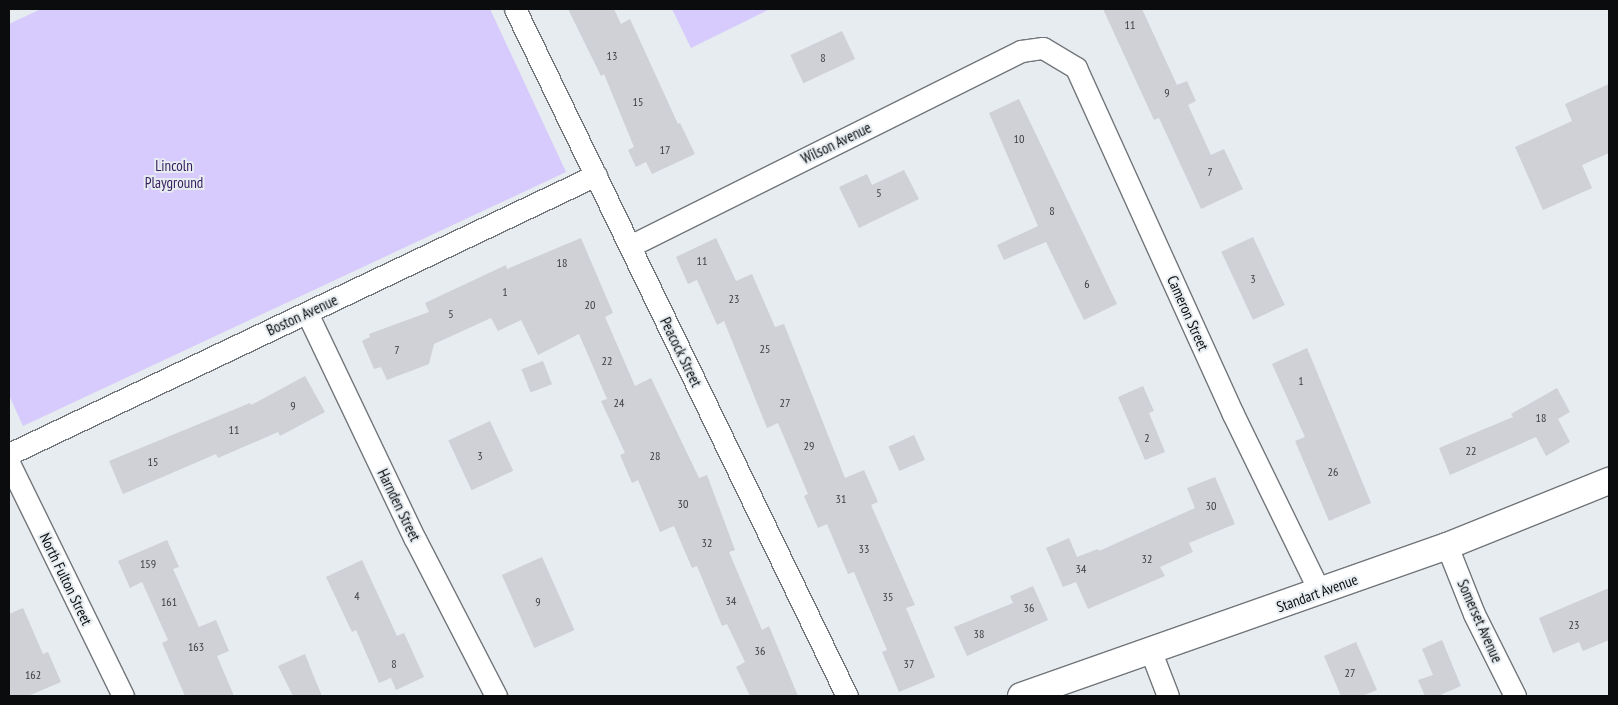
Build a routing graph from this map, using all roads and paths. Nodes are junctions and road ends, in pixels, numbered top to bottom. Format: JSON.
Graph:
{"nodes":[{"id":1,"x":515,"y":9,"type":"edge"},
{"id":2,"x":1043,"y":48,"type":"joint"},
{"id":3,"x":596,"y":175,"type":"junction"},
{"id":4,"x":630,"y":246,"type":"junction"},
{"id":5,"x":307,"y":312,"type":"junction"},
{"id":6,"x":9,"y":454,"type":"edge"},
{"id":7,"x":9,"y":463,"type":"edge"},
{"id":8,"x":1609,"y":480,"type":"edge"},
{"id":9,"x":1447,"y":546,"type":"junction"},
{"id":10,"x":1320,"y":592,"type":"junction"},
{"id":11,"x":1151,"y":652,"type":"junction"},
{"id":12,"x":121,"y":696,"type":"edge"},
{"id":13,"x":496,"y":696,"type":"edge"},
{"id":14,"x":847,"y":696,"type":"edge"},
{"id":15,"x":1021,"y":696,"type":"edge"},
{"id":16,"x":1168,"y":696,"type":"edge"},
{"id":17,"x":1515,"y":696,"type":"edge"}],
"edges":[{"from":1,"to":3,"type":"street","name":"Peacock Street"},
{"from":2,"to":4,"type":"street","name":"Wilson Avenue"},
{"from":2,"to":10,"type":"street","name":"Cameron Street"},
{"from":3,"to":4,"type":"street","name":"Peacock Street"},
{"from":3,"to":5,"type":"street","name":"Boston Avenue"},
{"from":4,"to":14,"type":"street","name":"Peacock Street"},
{"from":5,"to":6,"type":"street","name":"Boston Avenue"},
{"from":5,"to":13,"type":"street","name":"Harnden Street"},
{"from":7,"to":12,"type":"street","name":"North Fulton Street"},
{"from":8,"to":9,"type":"street","name":"Standart Avenue"},
{"from":9,"to":10,"type":"street","name":"Standart Avenue"},
{"from":9,"to":17,"type":"street","name":"Somerset Avenue"},
{"from":10,"to":11,"type":"street","name":"Standart Avenue"},
{"from":11,"to":15,"type":"street","name":"Standart Avenue"},
{"from":11,"to":16,"type":"street"}]}
